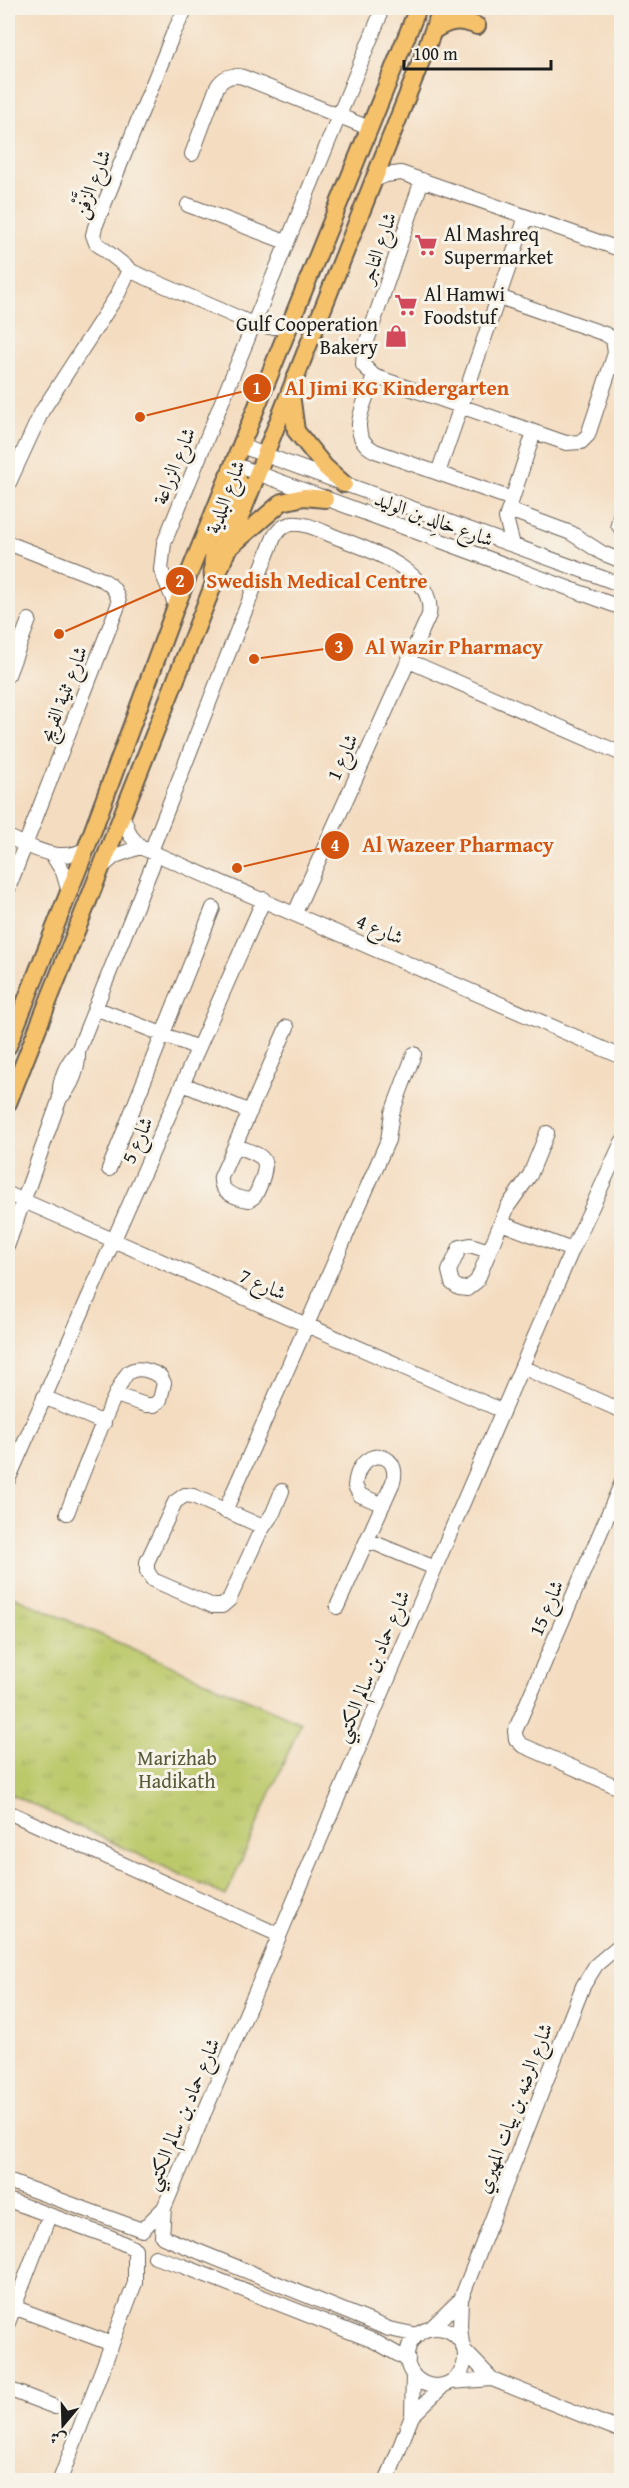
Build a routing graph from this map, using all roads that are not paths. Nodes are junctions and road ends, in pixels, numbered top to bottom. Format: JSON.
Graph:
{"nodes":[{"id":1,"x":186,"y":8,"type":"edge"},
{"id":2,"x":380,"y":8,"type":"edge"},
{"id":3,"x":418,"y":8,"type":"edge"},
{"id":4,"x":442,"y":8,"type":"edge"},
{"id":5,"x":477,"y":26,"type":"dead end"},
{"id":6,"x":433,"y":31,"type":"junction"},
{"id":7,"x":338,"y":116,"type":"junction"},
{"id":8,"x":369,"y":128,"type":"junction"},
{"id":9,"x":386,"y":147,"type":"junction"},
{"id":10,"x":192,"y":154,"type":"dead end"},
{"id":11,"x":401,"y":173,"type":"junction"},
{"id":12,"x":422,"y":180,"type":"junction"},
{"id":13,"x":372,"y":181,"type":"junction"},
{"id":14,"x":188,"y":204,"type":"dead end"},
{"id":15,"x":526,"y":217,"type":"junction"},
{"id":16,"x":286,"y":242,"type":"junction"},
{"id":17,"x":621,"y":250,"type":"edge"},
{"id":18,"x":129,"y":270,"type":"junction"},
{"id":19,"x":499,"y":297,"type":"junction"},
{"id":20,"x":253,"y":324,"type":"junction"},
{"id":21,"x":290,"y":327,"type":"junction"},
{"id":22,"x":374,"y":376,"type":"junction"},
{"id":23,"x":291,"y":386,"type":"junction"},
{"id":24,"x":461,"y":406,"type":"junction"},
{"id":25,"x":534,"y":432,"type":"junction"},
{"id":26,"x":241,"y":446,"type":"junction"},
{"id":27,"x":264,"y":455,"type":"junction"},
{"id":28,"x":231,"y":470,"type":"junction"},
{"id":29,"x":257,"y":472,"type":"junction"},
{"id":30,"x":438,"y":473,"type":"junction"},
{"id":31,"x":344,"y":484,"type":"junction"},
{"id":32,"x":8,"y":485,"type":"edge"},
{"id":33,"x":325,"y":499,"type":"junction"},
{"id":34,"x":621,"y":508,"type":"edge"},
{"id":35,"x":509,"y":509,"type":"junction"},
{"id":36,"x":621,"y":530,"type":"edge"},
{"id":37,"x":481,"y":533,"type":"junction"},
{"id":38,"x":8,"y":543,"type":"edge"},
{"id":39,"x":513,"y":545,"type":"junction"},
{"id":40,"x":227,"y":550,"type":"junction"},
{"id":41,"x":621,"y":561,"type":"edge"},
{"id":42,"x":214,"y":585,"type":"junction"},
{"id":43,"x":621,"y":585,"type":"edge"},
{"id":44,"x":176,"y":606,"type":"junction"},
{"id":45,"x":621,"y":608,"type":"edge"},
{"id":46,"x":29,"y":620,"type":"dead end"},
{"id":47,"x":409,"y":661,"type":"junction"},
{"id":48,"x":8,"y":675,"type":"edge"},
{"id":49,"x":621,"y":754,"type":"edge"},
{"id":50,"x":122,"y":814,"type":"junction"},
{"id":51,"x":8,"y":837,"type":"edge"},
{"id":52,"x":25,"y":844,"type":"junction"},
{"id":53,"x":86,"y":849,"type":"junction"},
{"id":54,"x":149,"y":851,"type":"junction"},
{"id":55,"x":53,"y":856,"type":"junction"},
{"id":56,"x":102,"y":867,"type":"junction"},
{"id":57,"x":8,"y":889,"type":"edge"},
{"id":58,"x":69,"y":892,"type":"junction"},
{"id":59,"x":264,"y":899,"type":"junction"},
{"id":60,"x":213,"y":908,"type":"dead end"},
{"id":61,"x":295,"y":913,"type":"junction"},
{"id":62,"x":95,"y":1008,"type":"junction"},
{"id":63,"x":287,"y":1027,"type":"dead end"},
{"id":64,"x":163,"y":1034,"type":"junction"},
{"id":65,"x":8,"y":1046,"type":"edge"},
{"id":66,"x":604,"y":1047,"type":"junction"},
{"id":67,"x":198,"y":1048,"type":"junction"},
{"id":68,"x":621,"y":1049,"type":"edge"},
{"id":69,"x":414,"y":1054,"type":"dead end"},
{"id":70,"x":621,"y":1057,"type":"edge"},
{"id":71,"x":183,"y":1084,"type":"junction"},
{"id":72,"x":8,"y":1103,"type":"edge"},
{"id":73,"x":249,"y":1112,"type":"junction"},
{"id":74,"x":547,"y":1133,"type":"dead end"},
{"id":75,"x":621,"y":1142,"type":"edge"},
{"id":76,"x":235,"y":1145,"type":"dead end"},
{"id":77,"x":109,"y":1169,"type":"dead end"},
{"id":78,"x":8,"y":1194,"type":"edge"},
{"id":79,"x":24,"y":1201,"type":"junction"},
{"id":80,"x":501,"y":1223,"type":"junction"},
{"id":81,"x":114,"y":1240,"type":"junction"},
{"id":82,"x":8,"y":1244,"type":"edge"},
{"id":83,"x":572,"y":1250,"type":"junction"},
{"id":84,"x":489,"y":1251,"type":"dead end"},
{"id":85,"x":307,"y":1325,"type":"junction"},
{"id":86,"x":522,"y":1367,"type":"junction"},
{"id":87,"x":116,"y":1395,"type":"dead end"},
{"id":88,"x":44,"y":1397,"type":"junction"},
{"id":89,"x":503,"y":1411,"type":"junction"},
{"id":90,"x":621,"y":1411,"type":"edge"},
{"id":91,"x":104,"y":1423,"type":"junction"},
{"id":92,"x":8,"y":1480,"type":"edge"},
{"id":93,"x":621,"y":1482,"type":"edge"},
{"id":94,"x":282,"y":1491,"type":"dead end"},
{"id":95,"x":383,"y":1504,"type":"dead end"},
{"id":96,"x":225,"y":1510,"type":"junction"},
{"id":97,"x":66,"y":1513,"type":"dead end"},
{"id":98,"x":263,"y":1527,"type":"junction"},
{"id":99,"x":367,"y":1540,"type":"junction"},
{"id":100,"x":435,"y":1568,"type":"junction"},
{"id":101,"x":337,"y":1607,"type":"dead end"},
{"id":102,"x":621,"y":1790,"type":"edge"},
{"id":103,"x":8,"y":1812,"type":"edge"},
{"id":104,"x":279,"y":1935,"type":"junction"},
{"id":105,"x":621,"y":1942,"type":"edge"},
{"id":106,"x":8,"y":2181,"type":"edge"},
{"id":107,"x":8,"y":2200,"type":"edge"},
{"id":108,"x":164,"y":2208,"type":"junction"},
{"id":109,"x":49,"y":2216,"type":"junction"},
{"id":110,"x":142,"y":2230,"type":"junction"},
{"id":111,"x":163,"y":2237,"type":"junction"},
{"id":112,"x":135,"y":2250,"type":"junction"},
{"id":113,"x":155,"y":2258,"type":"junction"},
{"id":114,"x":135,"y":2283,"type":"junction"},
{"id":115,"x":461,"y":2299,"type":"junction"},
{"id":116,"x":10,"y":2306,"type":"edge"},
{"id":117,"x":8,"y":2323,"type":"edge"},
{"id":118,"x":424,"y":2332,"type":"junction"},
{"id":119,"x":111,"y":2344,"type":"junction"},
{"id":120,"x":463,"y":2348,"type":"junction"},
{"id":121,"x":410,"y":2367,"type":"junction"},
{"id":122,"x":492,"y":2379,"type":"junction"},
{"id":123,"x":447,"y":2384,"type":"junction"},
{"id":124,"x":8,"y":2389,"type":"edge"},
{"id":125,"x":56,"y":2407,"type":"dead end"},
{"id":126,"x":412,"y":2416,"type":"junction"},
{"id":127,"x":621,"y":2431,"type":"edge"},
{"id":128,"x":60,"y":2481,"type":"edge"},
{"id":129,"x":387,"y":2481,"type":"edge"}],
"edges":[{"from":1,"to":18,"type":"street","name":"شارع الزَّفْن"},
{"from":2,"to":7,"type":"street","name":"شارع الزراعة"},
{"from":3,"to":8,"type":"main road","name":"شارع البلدية"},
{"from":4,"to":6,"type":"main road","name":"شارع البلدية"},
{"from":5,"to":6,"type":"main road"},
{"from":6,"to":9,"type":"main road","name":"شارع البلدية"},
{"from":7,"to":8,"type":"street"},
{"from":7,"to":10,"type":"street"},
{"from":7,"to":16,"type":"street","name":"شارع الزراعة"},
{"from":8,"to":21,"type":"main road","name":"شارع البلدية"},
{"from":9,"to":11,"type":"street"},
{"from":9,"to":13,"type":"main road","name":"شارع البلدية"},
{"from":11,"to":12,"type":"street"},
{"from":11,"to":13,"type":"street"},
{"from":12,"to":15,"type":"street"},
{"from":12,"to":22,"type":"street","name":"شارع التاجر"},
{"from":13,"to":23,"type":"main road","name":"شارع البلدية"},
{"from":14,"to":16,"type":"street"},
{"from":15,"to":17,"type":"street"},
{"from":15,"to":19,"type":"street"},
{"from":16,"to":20,"type":"street","name":"شارع الزراعة"},
{"from":18,"to":20,"type":"street","name":"شارع الزَّفْن"},
{"from":18,"to":32,"type":"street"},
{"from":19,"to":24,"type":"street"},
{"from":19,"to":25,"type":"street"},
{"from":20,"to":21,"type":"street","name":"شارع الزَّفْن"},
{"from":20,"to":44,"type":"street","name":"شارع الزراعة"},
{"from":21,"to":26,"type":"main road","name":"شارع البلدية"},
{"from":22,"to":24,"type":"street"},
{"from":22,"to":30,"type":"street"},
{"from":23,"to":27,"type":"main road","name":"شارع البلدية"},
{"from":23,"to":31,"type":"main road"},
{"from":24,"to":25,"type":"street"},
{"from":24,"to":30,"type":"street"},
{"from":25,"to":35,"type":"street"},
{"from":26,"to":27,"type":"street","name":"شارع خالِد بن الوليد"},
{"from":26,"to":28,"type":"main road","name":"شارع البلدية"},
{"from":27,"to":29,"type":"main road","name":"شارع البلدية"},
{"from":27,"to":31,"type":"street","name":"شارع خالِد بن الوليد"},
{"from":28,"to":29,"type":"street","name":"شارع خالِد بن الوليد"},
{"from":28,"to":42,"type":"main road"},
{"from":28,"to":44,"type":"main road","name":"شارع البلدية"},
{"from":29,"to":33,"type":"street","name":"شارع خالِد بن الوليد"},
{"from":29,"to":40,"type":"main road","name":"شارع البلدية"},
{"from":30,"to":35,"type":"street"},
{"from":31,"to":37,"type":"street","name":"شارع خالِد بن الوليد"},
{"from":33,"to":40,"type":"main road"},
{"from":33,"to":45,"type":"street","name":"شارع خالِد بن الوليد"},
{"from":34,"to":36,"type":"street"},
{"from":35,"to":37,"type":"street"},
{"from":35,"to":39,"type":"street"},
{"from":35,"to":41,"type":"street"},
{"from":37,"to":39,"type":"street","name":"شارع خالِد بن الوليد"},
{"from":38,"to":52,"type":"street","name":"شارع ثنية الفريج"},
{"from":39,"to":43,"type":"street","name":"شارع خالِد بن الوليد"},
{"from":40,"to":42,"type":"main road","name":"شارع البلدية"},
{"from":42,"to":50,"type":"main road","name":"شارع البلدية"},
{"from":44,"to":53,"type":"main road","name":"شارع البلدية"},
{"from":46,"to":48,"type":"street"},
{"from":47,"to":49,"type":"street"},
{"from":47,"to":54,"type":"street","name":"شارع 1"},
{"from":47,"to":61,"type":"street","name":"شارع 1"},
{"from":50,"to":54,"type":"street"},
{"from":50,"to":56,"type":"main road","name":"شارع البلدية"},
{"from":51,"to":52,"type":"street"},
{"from":52,"to":55,"type":"street"},
{"from":52,"to":57,"type":"street","name":"شارع ثنية الفريج"},
{"from":53,"to":55,"type":"street"},
{"from":53,"to":58,"type":"main road","name":"شارع البلدية"},
{"from":54,"to":56,"type":"street"},
{"from":54,"to":59,"type":"street","name":"شارع 4"},
{"from":54,"to":62,"type":"street"},
{"from":55,"to":58,"type":"street"},
{"from":56,"to":72,"type":"main road","name":"شارع البلدية"},
{"from":58,"to":65,"type":"main road","name":"شارع البلدية"},
{"from":59,"to":61,"type":"street","name":"شارع 4"},
{"from":59,"to":67,"type":"street","name":"شارع 5"},
{"from":60,"to":64,"type":"street"},
{"from":61,"to":66,"type":"street","name":"شارع 4"},
{"from":62,"to":64,"type":"street"},
{"from":62,"to":79,"type":"street"},
{"from":63,"to":73,"type":"street"},
{"from":64,"to":67,"type":"street"},
{"from":64,"to":77,"type":"street"},
{"from":66,"to":68,"type":"street","name":"شارع 4"},
{"from":66,"to":70,"type":"street","name":"شارع 4"},
{"from":67,"to":71,"type":"street","name":"شارع 5"},
{"from":69,"to":85,"type":"street"},
{"from":71,"to":73,"type":"street"},
{"from":71,"to":81,"type":"street","name":"شارع 5"},
{"from":73,"to":76,"type":"street"},
{"from":74,"to":80,"type":"street"},
{"from":75,"to":83,"type":"street","name":"شارع حماد بن سالم الكتبي"},
{"from":78,"to":79,"type":"street","name":"شارع 7"},
{"from":79,"to":81,"type":"street","name":"شارع 7"},
{"from":79,"to":82,"type":"street"},
{"from":80,"to":83,"type":"street"},
{"from":80,"to":84,"type":"street"},
{"from":81,"to":85,"type":"street","name":"شارع 7"},
{"from":81,"to":88,"type":"street","name":"شارع 5"},
{"from":83,"to":86,"type":"street","name":"شارع حماد بن سالم الكتبي"},
{"from":85,"to":89,"type":"street","name":"شارع 7"},
{"from":85,"to":96,"type":"street"},
{"from":86,"to":89,"type":"street","name":"شارع حماد بن سالم الكتبي"},
{"from":86,"to":90,"type":"street"},
{"from":87,"to":91,"type":"street"},
{"from":88,"to":91,"type":"street"},
{"from":88,"to":92,"type":"street","name":"شارع 5"},
{"from":89,"to":100,"type":"street","name":"شارع حماد بن سالم الكتبي"},
{"from":91,"to":97,"type":"street"},
{"from":93,"to":102,"type":"street","name":"شارع 15"},
{"from":94,"to":98,"type":"street"},
{"from":95,"to":99,"type":"street"},
{"from":96,"to":98,"type":"street"},
{"from":96,"to":98,"type":"street"},
{"from":99,"to":100,"type":"street"},
{"from":99,"to":101,"type":"street"},
{"from":100,"to":104,"type":"street","name":"شارع حماد بن سالم الكتبي"},
{"from":103,"to":104,"type":"street"},
{"from":104,"to":108,"type":"street","name":"شارع حماد بن سالم الكتبي"},
{"from":105,"to":115,"type":"street","name":"شارع الرضه بن بيات المهيري"},
{"from":106,"to":110,"type":"street"},
{"from":107,"to":109,"type":"street"},
{"from":108,"to":110,"type":"street","name":"شارع حماد بن سالم الكتبي"},
{"from":108,"to":111,"type":"street","name":"شارع حماد بن سالم الكتبي"},
{"from":109,"to":112,"type":"street"},
{"from":109,"to":116,"type":"street"},
{"from":110,"to":111,"type":"street"},
{"from":110,"to":112,"type":"street"},
{"from":111,"to":113,"type":"street"},
{"from":111,"to":118,"type":"street"},
{"from":112,"to":113,"type":"street"},
{"from":112,"to":114,"type":"street"},
{"from":113,"to":114,"type":"street"},
{"from":113,"to":121,"type":"street"},
{"from":114,"to":119,"type":"street"},
{"from":115,"to":118,"type":"street","name":"شارع الرضه بن بيات المهيري"},
{"from":115,"to":120,"type":"street","name":"شارع الرضه بن بيات المهيري"},
{"from":116,"to":117,"type":"street"},
{"from":116,"to":119,"type":"street"},
{"from":118,"to":120,"type":"street"},
{"from":118,"to":121,"type":"street"},
{"from":119,"to":128,"type":"street"},
{"from":120,"to":122,"type":"street"},
{"from":120,"to":123,"type":"street"},
{"from":121,"to":123,"type":"street"},
{"from":121,"to":126,"type":"street"},
{"from":122,"to":123,"type":"street"},
{"from":122,"to":127,"type":"street"},
{"from":123,"to":126,"type":"street"},
{"from":124,"to":125,"type":"street"},
{"from":126,"to":129,"type":"street"}]}
